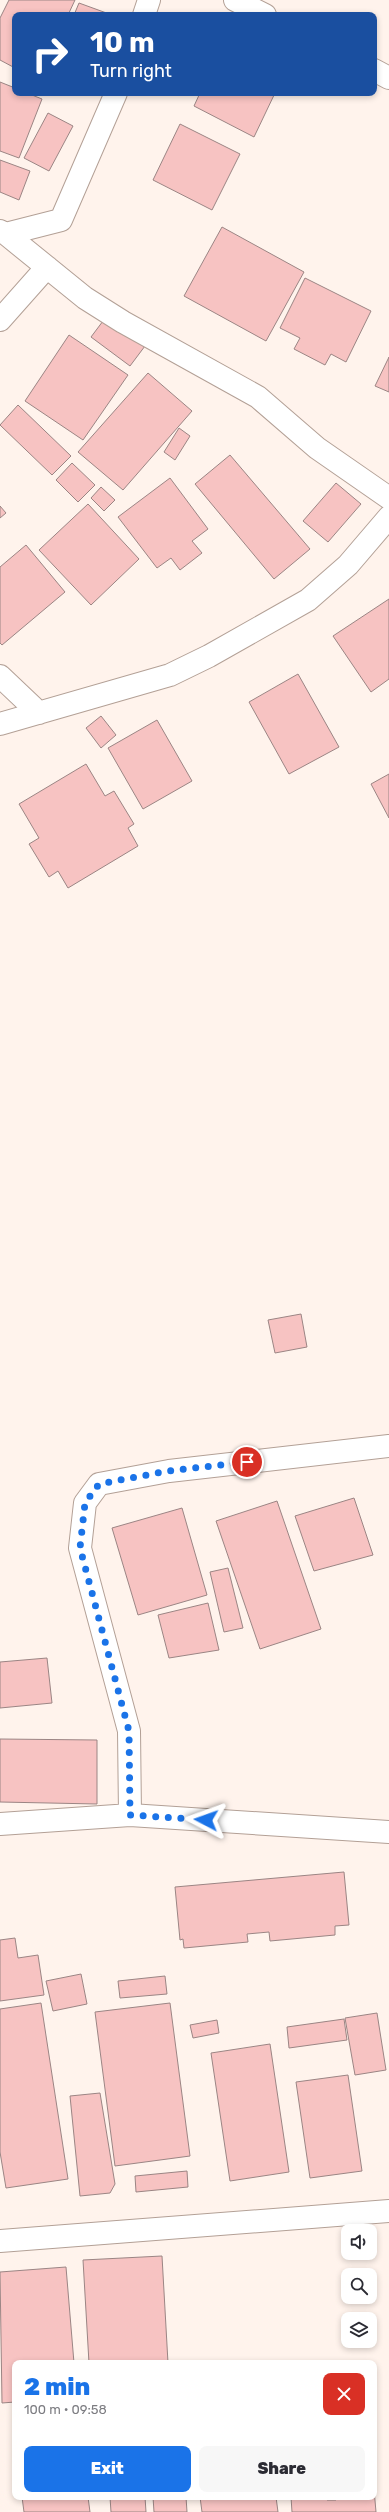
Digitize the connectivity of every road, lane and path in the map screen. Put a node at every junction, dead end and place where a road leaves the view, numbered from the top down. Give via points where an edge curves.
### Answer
1 (149, 0) edge
2 (236, 0) edge
3 (145, 12) edge
4 (259, 12) edge
5 (377, 72) edge
6 (389, 78) edge
7 (115, 96) edge
8 (3, 232) edge
9 (47, 267) junction
10 (0, 320) edge
11 (389, 498) edge
12 (389, 517) edge
13 (0, 676) edge
14 (39, 713) junction
15 (0, 724) edge
16 (389, 1446) edge
17 (130, 1815) junction
18 (0, 1824) edge
19 (389, 1832) edge
20 (389, 2211) edge
21 (0, 2241) edge

1 - 3 street
2 - 4 street
5 - 6 street
7 - 8 street via 61,220
8 - 9 street
9 - 10 street
9 - 11 street via 85,298 123,322 258,397 317,448
12 - 14 street via 348,565 308,600 216,652 170,675
13 - 14 street
14 - 15 street
16 - 17 street via 168,1471 99,1484 85,1503 80,1548 129,1731
17 - 18 street
17 - 19 street
20 - 21 street

